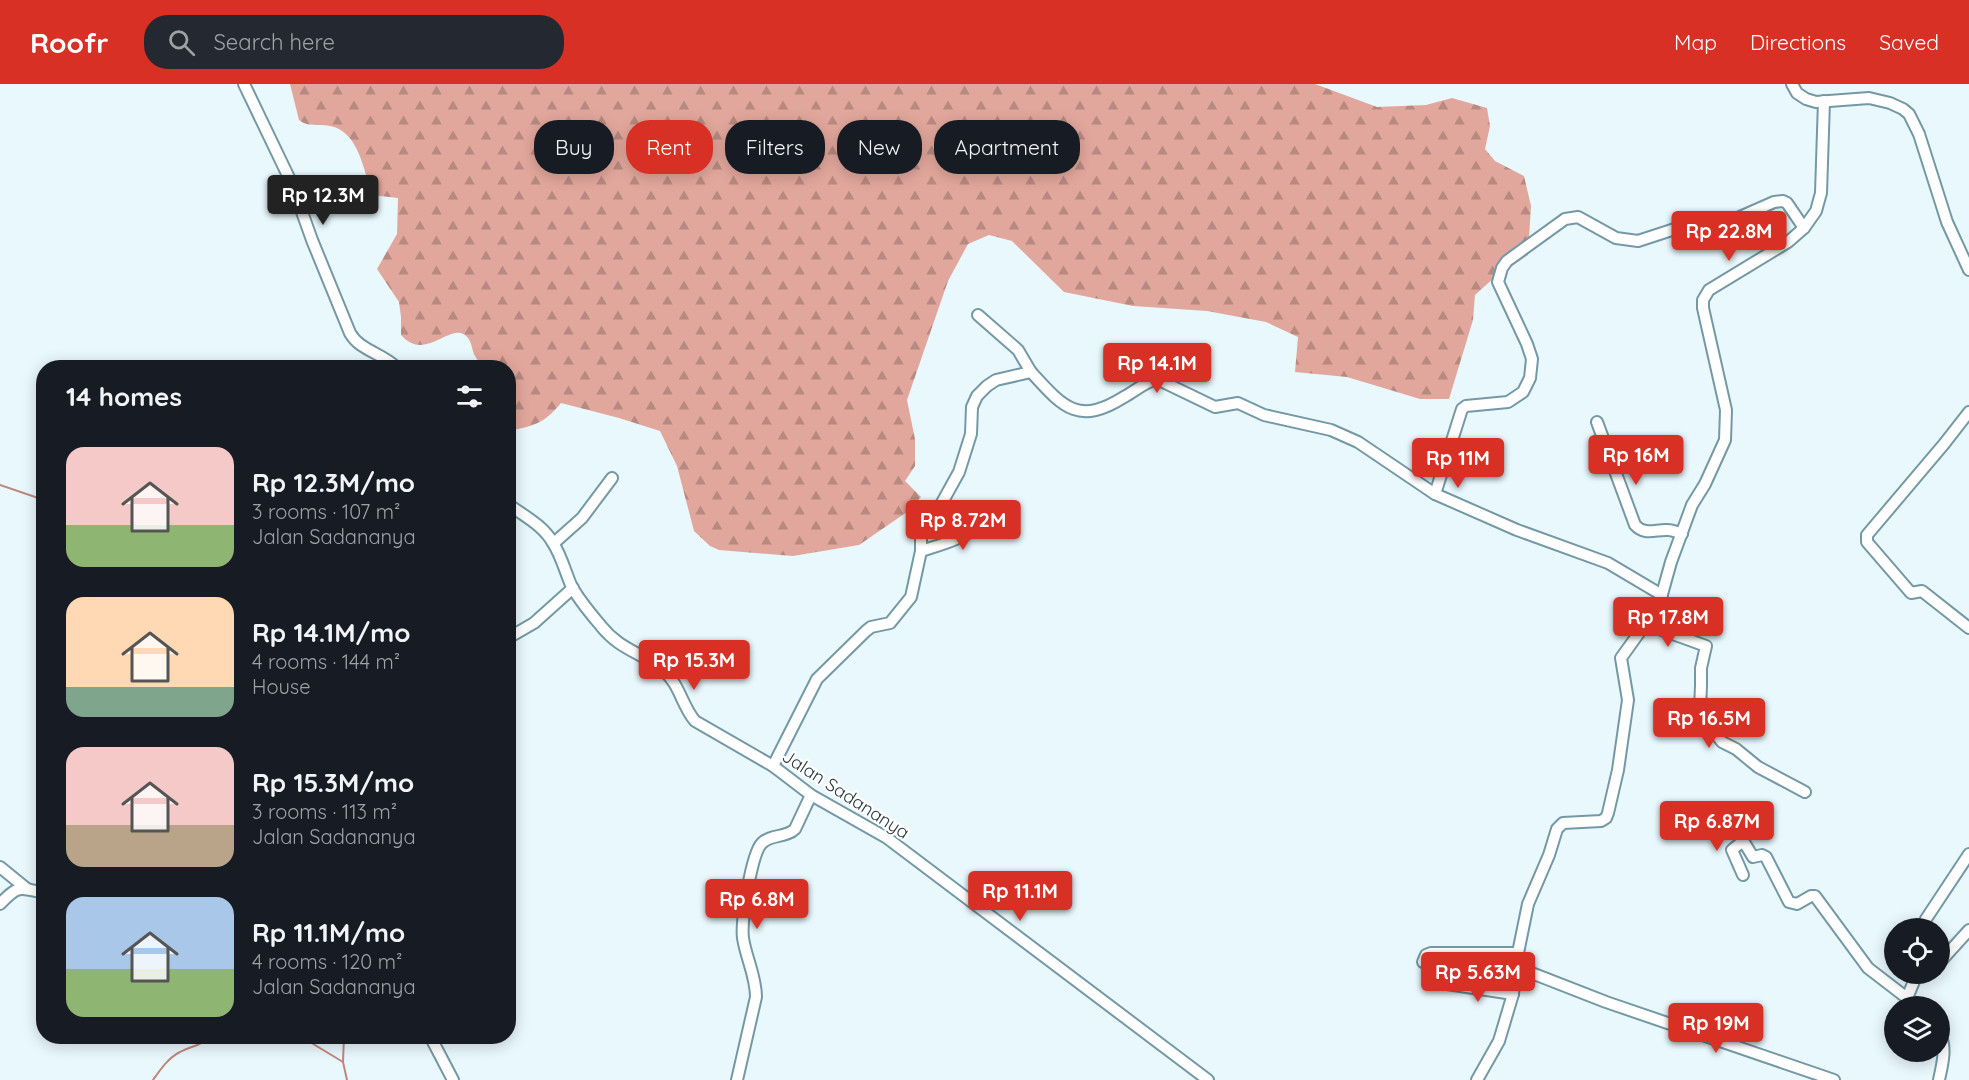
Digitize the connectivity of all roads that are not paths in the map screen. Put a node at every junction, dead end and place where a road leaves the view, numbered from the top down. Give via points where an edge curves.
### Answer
1 (243, 84) edge
2 (1792, 84) edge
3 (1824, 101) junction
4 (1804, 228) junction
5 (1969, 270) edge
6 (978, 315) dead end
7 (387, 360) edge
8 (1031, 372) junction
9 (1969, 412) edge
10 (1597, 422) dead end
11 (612, 478) dead end
12 (1436, 494) junction
13 (516, 510) edge
14 (983, 519) dead end
15 (1682, 534) junction
16 (554, 543) junction
17 (921, 551) junction
18 (573, 588) junction
19 (1662, 595) junction
20 (1646, 624) junction
21 (1969, 628) edge
22 (516, 633) edge
23 (773, 765) junction
24 (1805, 792) dead end
25 (811, 795) junction
26 (1969, 854) edge
27 (0, 867) edge
28 (1743, 875) dead end
29 (27, 889) junction
30 (36, 891) edge
31 (0, 904) edge
32 (1927, 918) edge
33 (1969, 930) edge
34 (1950, 951) edge
35 (1518, 953) junction
36 (1423, 962) dead end
37 (1516, 967) junction
38 (1447, 984) dead end
39 (1513, 994) junction
40 (1904, 996) edge
41 (434, 1044) edge
42 (1942, 1062) edge
43 (453, 1080) edge
44 (737, 1080) edge
45 (1208, 1080) edge
46 (1477, 1080) edge
47 (1834, 1080) edge
48 (1938, 1080) edge

1 - 7 street via 292,184 350,333 357,343
2 - 3 street via 1802,97
3 - 4 street via 1820,200
3 - 5 street via 1869,98 1890,103 1909,114 1947,222
4 - 12 street via 1783,201 1708,231 1681,227 1638,241 1616,238 1583,219 1565,219 1502,268 1498,282 1527,344 1532,359 1530,378 1523,392 1508,402 1462,409
4 - 15 street via 1704,296 1703,308 1727,428
6 - 8 street via 1018,350
8 - 12 street via 1064,405 1079,412 1105,408 1157,379 1215,407 1238,403 1264,415 1331,430 1359,442
8 - 17 street via 996,380 978,396 972,407 971,434 959,472 938,510 923,523
9 - 21 street via 1869,531 1867,542 1911,593 1922,591
10 - 15 street via 1638,529
11 - 16 street via 586,513
12 - 19 street via 1517,530 1608,563
13 - 16 street, Jalan Sadananya
14 - 17 street via 958,538
15 - 19 street
16 - 18 street, Jalan Sadananya
17 - 23 street via 910,601 890,624 871,627 820,673
18 - 22 street via 534,623
18 - 23 street, Jalan Sadananya via 617,643 671,678 695,722
19 - 20 street
20 - 24 street via 1706,649 1701,668 1700,708 1704,719 1722,742
20 - 35 street via 1621,658 1628,700 1608,813 1601,821 1567,822 1558,827 1528,904
23 - 25 street, Jalan Sadananya
25 - 44 street via 792,833 760,845 751,873 743,934 756,997
25 - 45 street, Jalan Sadananya via 887,838
26 - 32 street
27 - 29 street
28 - 40 street via 1731,850 1741,837 1753,857 1766,857 1789,902 1797,904 1815,896 1868,968
29 - 30 street
29 - 31 street via 13,890
33 - 34 street
35 - 36 street via 1431,953
35 - 37 street
37 - 39 street
37 - 47 street
38 - 39 street
39 - 46 street via 1499,1041
41 - 43 street
42 - 48 street

